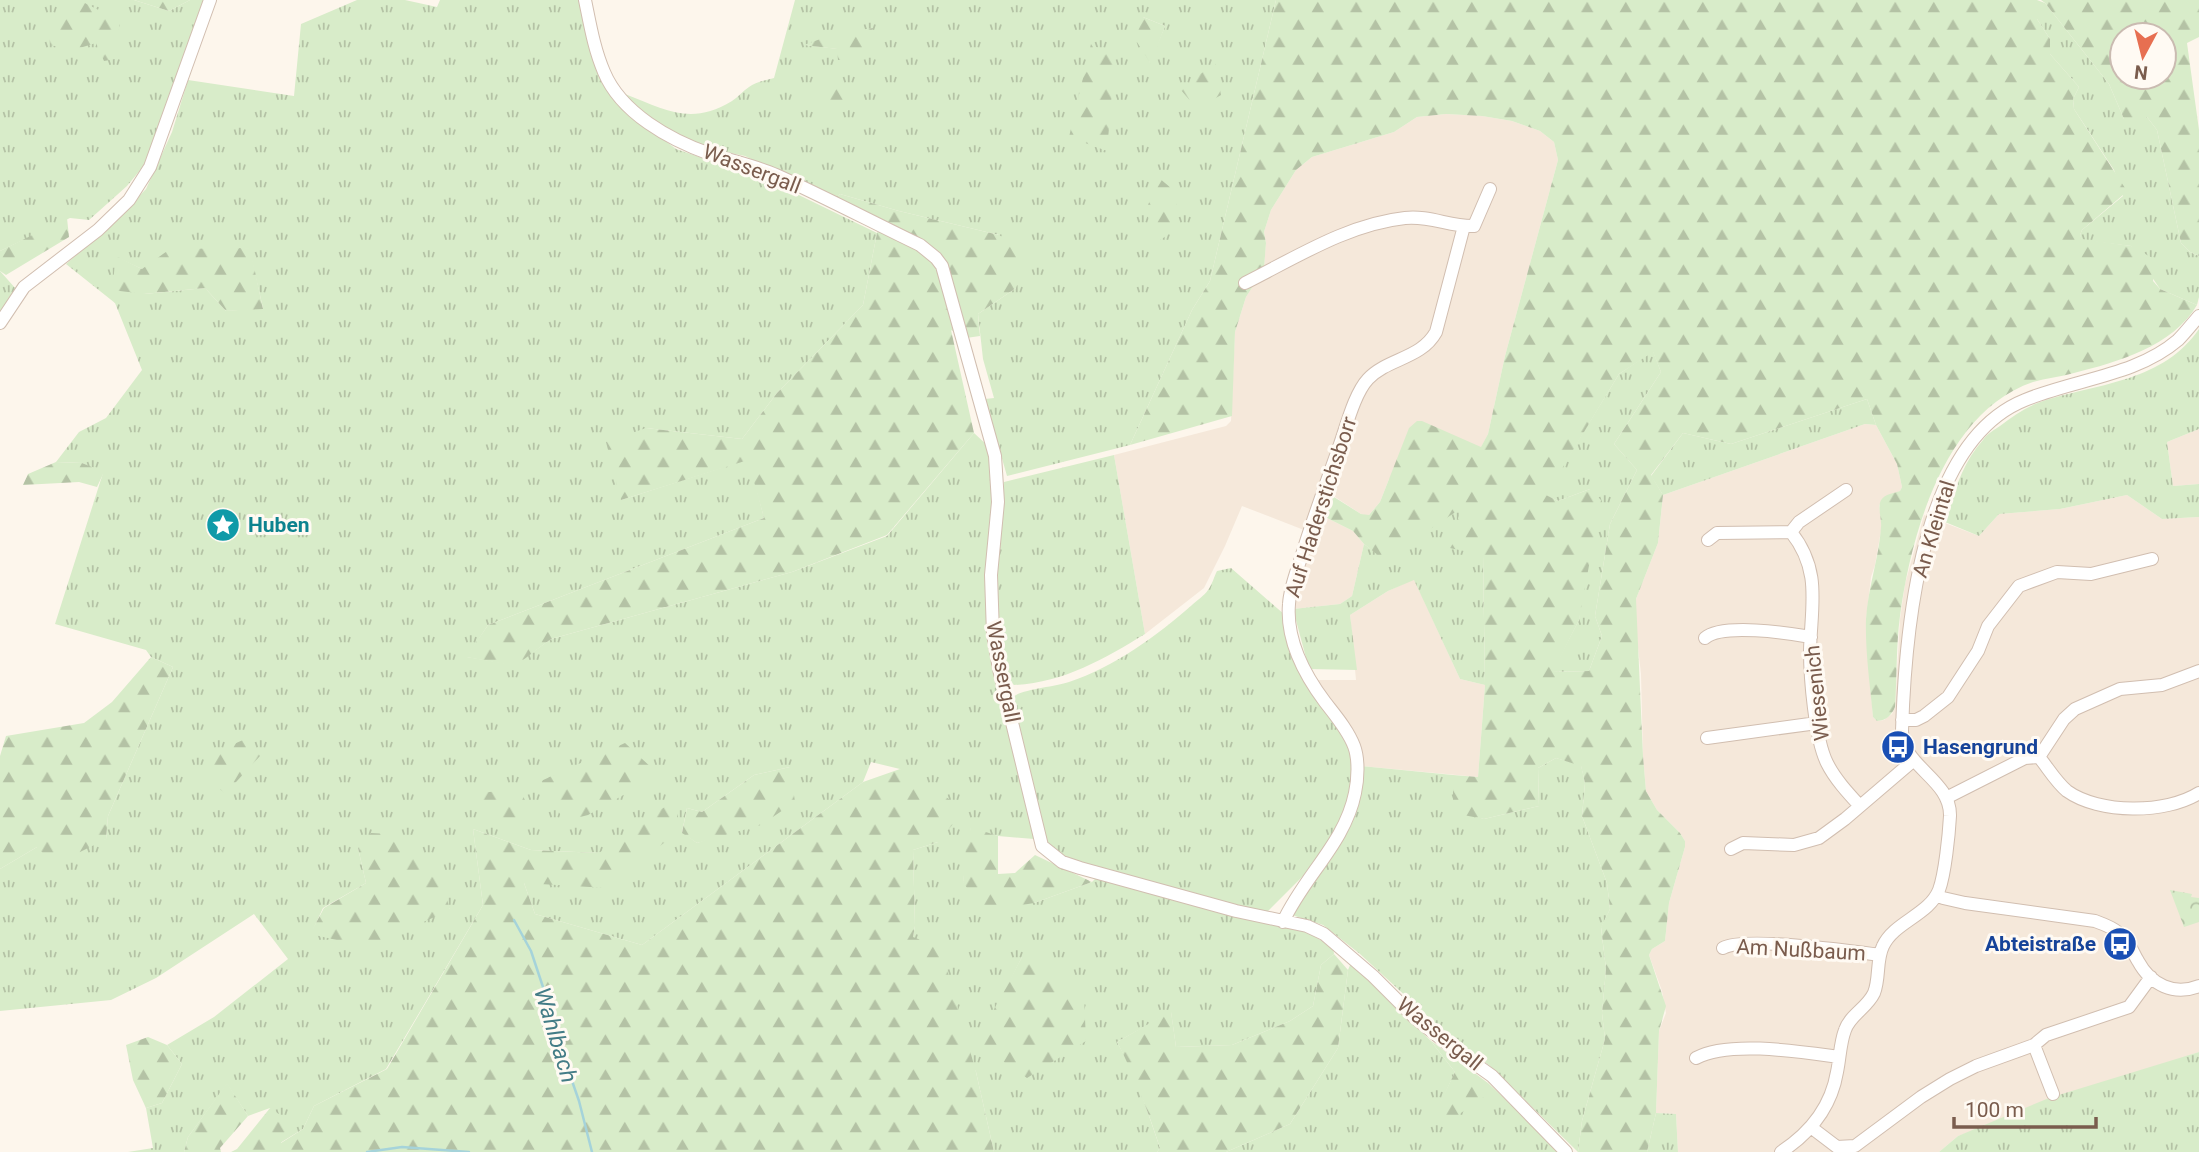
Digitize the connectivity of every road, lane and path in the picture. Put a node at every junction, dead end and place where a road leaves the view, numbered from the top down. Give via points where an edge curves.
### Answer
1 (210, 0) edge
2 (585, 0) edge
3 (1490, 189) dead end
4 (1464, 226) junction
5 (1245, 283) dead end
6 (2199, 316) edge
7 (0, 323) edge
8 (1846, 490) dead end
9 (1791, 532) junction
10 (1707, 540) dead end
11 (2152, 558) dead end
12 (1811, 637) junction
13 (1705, 638) dead end
14 (2199, 671) edge
15 (1902, 720) junction
16 (1817, 723) junction
17 (1707, 738) dead end
18 (2039, 757) junction
19 (1914, 760) junction
20 (2199, 793) edge
21 (1946, 798) junction
22 (1860, 806) junction
23 (1731, 849) dead end
24 (1937, 895) junction
25 (1283, 922) junction
26 (1723, 948) dead end
27 (1880, 954) junction
28 (2151, 977) junction
29 (2199, 986) edge
30 (2034, 1045) junction
31 (1839, 1057) junction
32 (1696, 1058) dead end
33 (2053, 1094) dead end
34 (1812, 1128) junction
35 (1868, 1147) edge
36 (1566, 1152) edge
37 (1781, 1152) edge

1 - 7 street via 150,167 129,200 24,287
2 - 25 street, Wassergall via 604,72 629,108 673,138 774,174 920,245 942,266 995,456 998,502 991,575 993,635 1042,846 1062,862 1080,868
3 - 4 street, Auf Haderstichsborr via 1477,223
4 - 5 street via 1419,217 1390,220 1323,244
4 - 25 street, Auf Haderstichsborr via 1431,341 1365,382 1292,587 1290,621 1302,666 1354,745 1357,760 1356,792 1348,819
6 - 15 street, An Kleintal via 2178,339 2143,362 2024,400 2001,412 1969,442 1944,488 1918,575
8 - 9 street
9 - 10 street via 1717,533
9 - 12 street, Wiesenich via 1812,580
11 - 15 street via 2091,573 2050,573 2019,586 1988,626 1978,651 1948,697 1916,720
12 - 13 street via 1760,631 1714,632
12 - 16 street, Wiesenich
14 - 18 street via 2162,685 2120,689 2075,709
15 - 19 street, An Kleintal via 1903,743
16 - 17 street
16 - 22 street, Wiesenich via 1828,765
18 - 20 street via 2063,787 2091,802 2151,808
18 - 21 street via 2025,758
19 - 21 street
19 - 22 street
21 - 24 street via 1949,822
22 - 23 street via 1808,842 1783,846 1743,843
24 - 27 street via 1889,937
24 - 28 street via 2095,921 2124,938
25 - 36 street, Wassergall via 1324,934 1414,1017 1492,1076
26 - 27 street, Am Nußbaum via 1733,943 1767,944
27 - 31 street via 1874,993 1847,1025
28 - 29 street via 2175,990
28 - 30 street via 2129,1007 2046,1035
30 - 33 street
30 - 35 street via 1950,1079 1921,1097
31 - 32 street via 1759,1049 1707,1052
31 - 34 street via 1829,1101
34 - 35 street via 1843,1148
34 - 37 street

